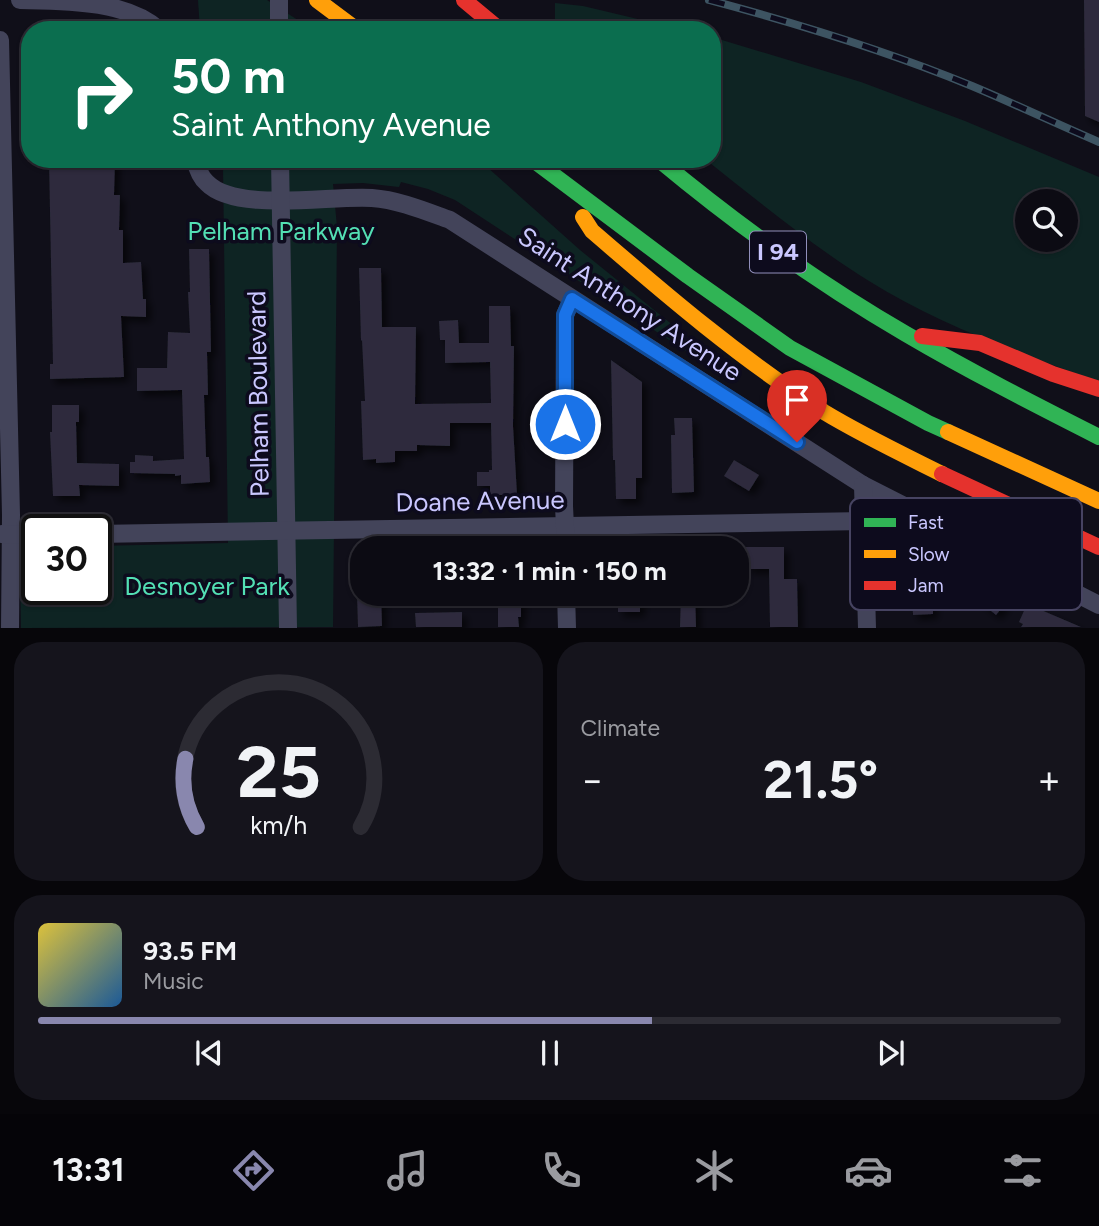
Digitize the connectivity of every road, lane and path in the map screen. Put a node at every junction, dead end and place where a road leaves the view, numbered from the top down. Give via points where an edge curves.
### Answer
1 (20, 0) edge
2 (279, 0) edge
3 (317, 0) edge
4 (464, 0) edge
5 (148, 21) edge
6 (279, 21) edge
7 (345, 21) edge
8 (489, 21) edge
9 (0, 40) edge
10 (197, 168) edge
11 (280, 168) edge
12 (544, 168) edge
13 (668, 168) edge
14 (559, 179) junction
15 (281, 201) junction
16 (572, 299) junction
17 (905, 334) junction
18 (1099, 390) edge
19 (1099, 437) edge
20 (863, 485) junction
21 (864, 498) edge
22 (889, 498) edge
23 (995, 498) edge
24 (1099, 501) edge
25 (850, 521) edge
26 (565, 526) junction
27 (287, 531) junction
28 (5, 534) edge
29 (112, 534) edge
30 (565, 536) edge
31 (1082, 539) edge
32 (1099, 547) edge
33 (1082, 596) edge
34 (1099, 605) edge
35 (566, 606) edge
36 (867, 610) edge
37 (10, 628) edge
38 (288, 628) edge
39 (567, 628) edge
40 (867, 628) edge

1 - 5 street via 111,5
2 - 6 street
3 - 7 highway
4 - 8 highway
9 - 28 street
10 - 15 street, Saint Anthony Avenue via 207,184 222,194
11 - 15 street, Pelham Boulevard
12 - 14 highway, I 94
13 - 17 highway, I 94 via 799,267
14 - 23 highway via 592,231 754,365 851,427
14 - 24 highway, I 94 via 790,348 928,423
15 - 16 street, Saint Anthony Avenue via 373,198 424,210 450,220
15 - 27 street, Pelham Boulevard
16 - 20 street, Saint Anthony Avenue
16 - 26 street via 565,315
17 - 18 highway via 980,343
17 - 19 highway, I 94
20 - 21 street
20 - 22 street, Saint Anthony Avenue
25 - 26 street, Doane Avenue
26 - 27 street, Doane Avenue
26 - 30 street
27 - 29 street, Doane Avenue
27 - 38 street, Pelham Boulevard
28 - 37 street
31 - 32 highway
33 - 34 street, Saint Anthony Avenue
35 - 39 street
36 - 40 street

